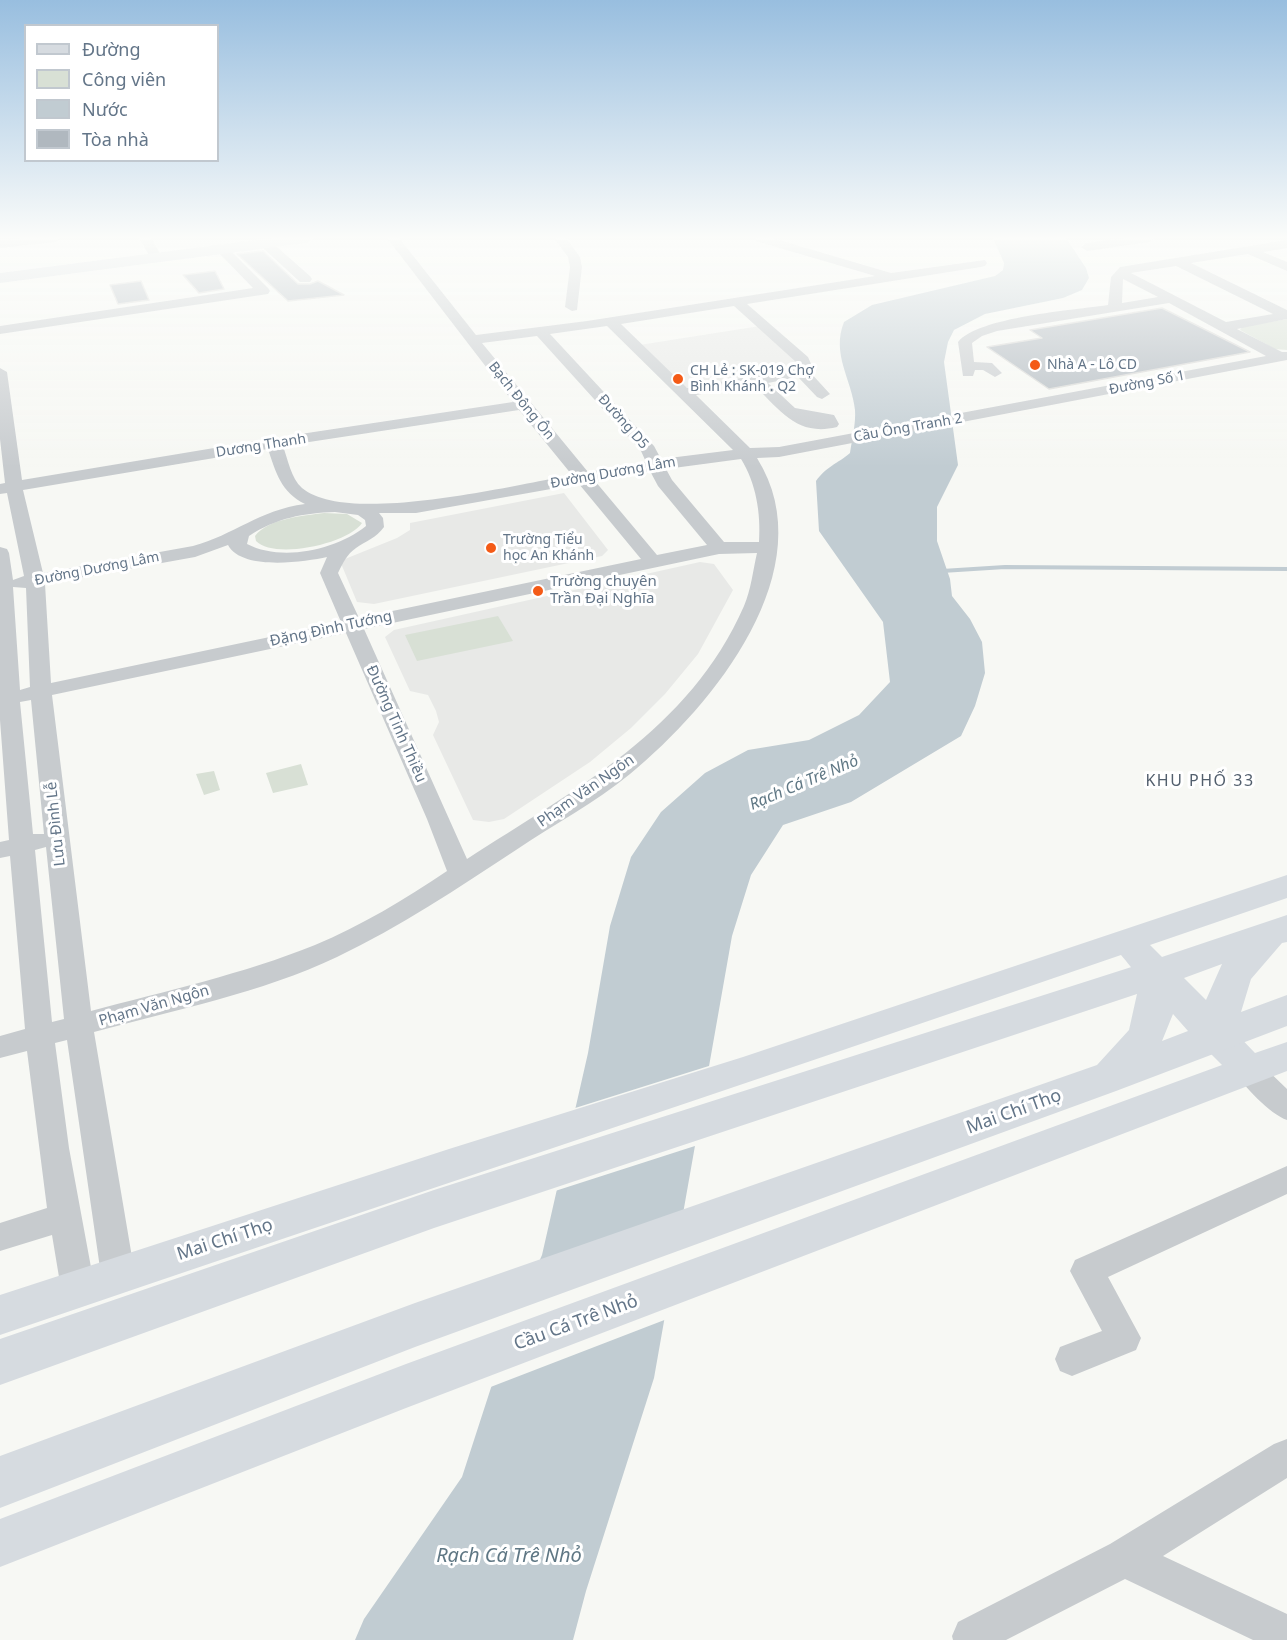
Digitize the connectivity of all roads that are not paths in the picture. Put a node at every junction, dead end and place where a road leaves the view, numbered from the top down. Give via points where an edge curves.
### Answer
1 (104, 315) edge
2 (452, 315) edge
3 (653, 315) edge
4 (750, 315) edge
5 (1073, 315) edge
6 (1201, 315) edge
7 (1287, 315) edge
8 (610, 321) junction
9 (1224, 327) junction
10 (0, 330) edge
11 (540, 331) junction
12 (472, 340) junction
13 (1284, 357) edge
14 (801, 371) junction
15 (0, 372) edge
16 (995, 373) dead end
17 (757, 380) junction
18 (683, 393) junction
19 (822, 394) dead end
20 (523, 405) junction
21 (1006, 410) joint
22 (791, 412) dead end
23 (274, 443) junction
24 (810, 446) joint
25 (746, 453) junction
26 (657, 465) junction
27 (583, 478) junction
28 (7, 488) edge
29 (290, 488) junction
30 (336, 507) junction
31 (355, 508) junction
32 (416, 508) junction
33 (267, 519) junction
34 (248, 528) junction
35 (358, 540) junction
36 (768, 547) junction
37 (719, 548) junction
38 (195, 551) junction
39 (0, 553) edge
40 (260, 555) junction
41 (290, 556) junction
42 (653, 562) junction
43 (329, 573) junction
44 (35, 580) junction
45 (3, 586) edge
46 (351, 625) junction
47 (41, 690) junction
48 (9, 698) junction
49 (57, 837) junction
50 (11, 848) edge
51 (461, 875) junction
52 (1287, 886) edge
53 (1280, 930) edge
54 (1126, 940) junction
55 (1157, 974) junction
56 (1287, 1010) edge
57 (81, 1026) junction
58 (41, 1034) junction
59 (1216, 1037) junction
60 (1, 1046) edge
61 (1287, 1056) edge
62 (1249, 1070) junction
63 (1102, 1080) junction
64 (746, 1089) junction
65 (1287, 1108) edge
66 (1287, 1179) edge
67 (63, 1217) junction
68 (0, 1237) edge
69 (118, 1275) junction
70 (78, 1288) junction
71 (0, 1315) edge
72 (1072, 1359) dead end
73 (0, 1362) edge
74 (1287, 1457) edge
75 (0, 1482) edge
76 (0, 1543) edge
77 (1124, 1558) junction
78 (1287, 1635) edge
79 (972, 1636) dead end

1 - 10 street
2 - 12 street, Bạch Đông Ôn
3 - 8 street
4 - 14 street via 803,360 806,366
5 - 16 street via 994,327 965,342 968,369 987,366
6 - 9 street
7 - 9 street
8 - 11 street
8 - 18 street, Phạm Văn Ngôn
9 - 13 street
11 - 12 street
11 - 26 street, Đường D5 via 647,447
12 - 20 street, Bạch Đông Ôn
13 - 21 street, Đường Số 1
14 - 17 street
14 - 19 street
15 - 28 street, Lưu Đình Lễ
17 - 18 street
17 - 22 street
18 - 25 street, Phạm Văn Ngôn
20 - 23 street, Dương Thanh
20 - 27 street, Bạch Đông Ôn
21 - 24 street, Cầu Ông Tranh 2
23 - 28 street, Dương Thanh
23 - 29 street
24 - 25 street, Đường Dương Lâm
25 - 26 street, Đường Dương Lâm
25 - 36 street, Phạm Văn Ngôn via 760,476 770,526
26 - 27 street, Đường Dương Lâm
26 - 37 street, Đường D5 via 663,482
27 - 32 street, Đường Dương Lâm
27 - 42 street, Bạch Đông Ôn
28 - 44 street, Lưu Đình Lễ
29 - 30 street via 310,500
29 - 33 street via 279,508
30 - 31 street, Đường Dương Lâm
30 - 33 street, Đường Dương Lâm via 292,511
31 - 32 street, Đường Dương Lâm
31 - 35 street via 367,512 375,522 375,527
32 - 35 street, Đường Dương Lâm
33 - 34 street, Đường Dương Lâm
34 - 38 street, Đường Dương Lâm
34 - 40 street via 238,537 237,546
35 - 41 street via 329,551
35 - 43 street via 337,556
36 - 37 street, Đặng Đình Tướng
36 - 51 street, Phạm Văn Ngôn via 755,604 745,625 690,705 621,770
37 - 42 street, Đặng Đình Tướng
38 - 40 street, Đường Dương Lâm
38 - 44 street, Đường Dương Lâm
39 - 45 street
40 - 41 street, Đường Dương Lâm
41 - 43 street
42 - 46 street, Đặng Đình Tướng
43 - 46 street, Đường Tinh Thiều
44 - 45 street, Đường Dương Lâm
44 - 47 street, Lưu Đình Lễ
45 - 48 street
46 - 47 street, Đặng Đình Tướng
46 - 51 street, Đường Tinh Thiều
47 - 48 street, Đặng Đình Tướng
47 - 49 street, Lưu Đình Lễ
48 - 50 street
49 - 50 street
49 - 57 street, Lưu Đình Lễ
50 - 58 street
51 - 57 street, Phạm Văn Ngôn via 408,909 326,951 257,977
52 - 54 main road
53 - 55 highway
53 - 59 highway via 1251,953 1234,973
54 - 55 main road
54 - 64 main road
55 - 59 highway
55 - 63 highway via 1153,1020 1143,1043 1130,1059
55 - 64 highway
56 - 59 highway, Mai Chí Thọ
57 - 58 street, Phạm Văn Ngôn
57 - 69 street, Lưu Đình Lễ
58 - 60 street, Phạm Văn Ngôn
58 - 67 street
59 - 62 main road
59 - 63 highway, Mai Chí Thọ
61 - 62 main road
62 - 65 street
62 - 76 main road, Cầu Cá Trê Nhỏ via 406,1386
63 - 75 highway, Mai Chí Thọ via 415,1325
64 - 69 main road, Mai Chí Thọ via 449,1165
64 - 73 highway via 434,1209
66 - 72 street via 1088,1271 1124,1338
67 - 68 street
67 - 70 street
69 - 70 main road, Mai Chí Thọ
70 - 71 main road, Mai Chí Thọ
74 - 77 street
77 - 78 street
77 - 79 street

